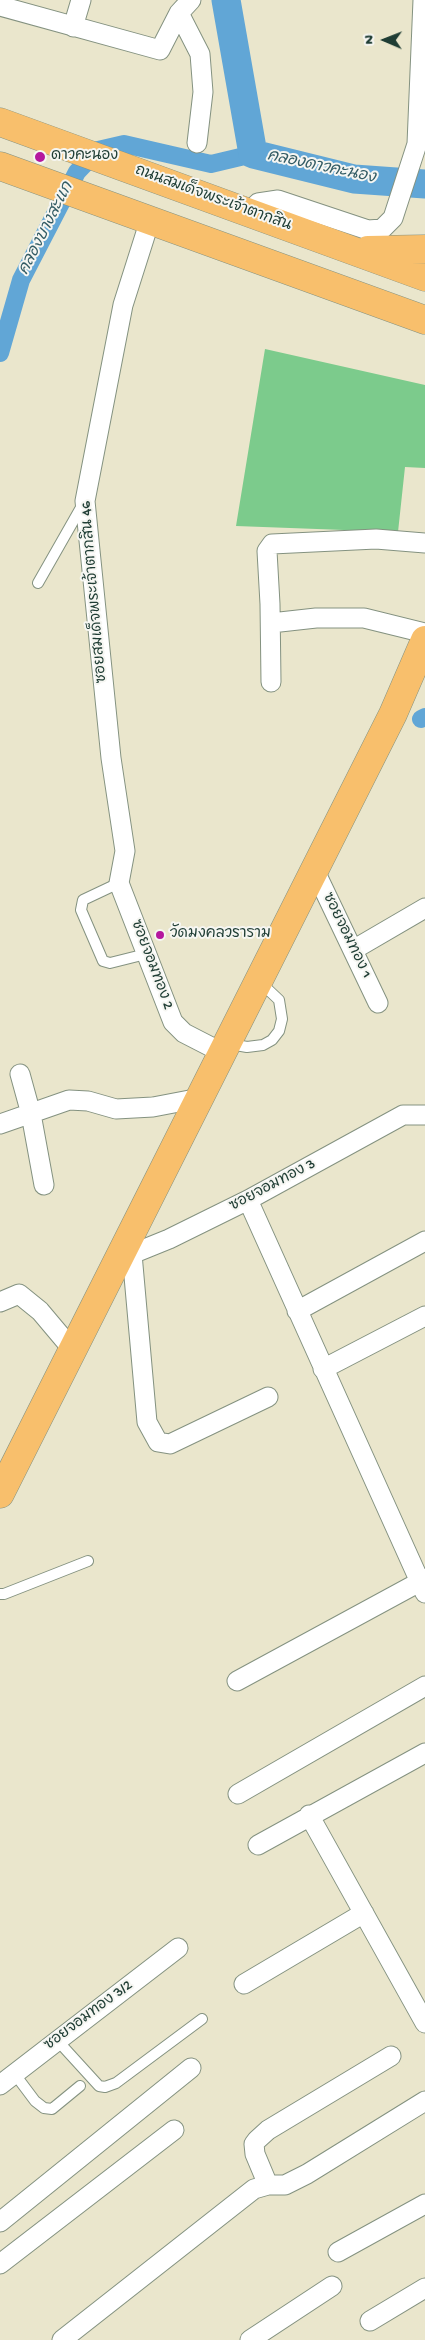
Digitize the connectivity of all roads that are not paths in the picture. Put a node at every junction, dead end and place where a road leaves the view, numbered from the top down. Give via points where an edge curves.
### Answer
1 (81, 0) edge
2 (423, 0) edge
3 (0, 6) edge
4 (185, 6) edge
5 (424, 24) edge
6 (73, 27) junction
7 (422, 88) edge
8 (0, 122) edge
9 (197, 144) dead end
10 (0, 166) edge
11 (250, 213) junction
12 (150, 220) junction
13 (425, 249) edge
14 (349, 250) junction
15 (425, 277) edge
16 (425, 320) edge
17 (85, 501) junction
18 (425, 543) edge
19 (38, 583) dead end
20 (271, 623) junction
21 (425, 633) edge
22 (425, 640) edge
23 (271, 682) dead end
24 (314, 869) junction
25 (119, 883) junction
26 (425, 908) edge
27 (353, 950) junction
28 (146, 954) junction
29 (259, 981) junction
30 (378, 1003) dead end
31 (224, 1048) junction
32 (20, 1074) dead end
33 (200, 1098) junction
34 (31, 1114) junction
35 (425, 1115) edge
36 (0, 1124) edge
37 (44, 1185) dead end
38 (248, 1200) junction
39 (425, 1241) edge
40 (125, 1255) junction
41 (0, 1302) edge
42 (297, 1311) junction
43 (425, 1316) edge
44 (72, 1349) junction
45 (323, 1369) junction
46 (268, 1397) dead end
47 (0, 1494) edge
48 (88, 1561) dead end
49 (423, 1585) edge
50 (0, 1594) edge
51 (237, 1681) dead end
52 (425, 1686) edge
53 (425, 1754) edge
54 (238, 1794) dead end
55 (309, 1815) junction
56 (258, 1845) dead end
57 (364, 1913) junction
58 (178, 1948) dead end
59 (244, 1984) dead end
60 (202, 2018) dead end
61 (425, 2023) edge
62 (56, 2040) junction
63 (391, 2056) dead end
64 (191, 2068) dead end
65 (7, 2079) edge
66 (80, 2086) dead end
67 (425, 2100) edge
68 (174, 2130) dead end
69 (268, 2184) junction
70 (425, 2204) edge
71 (0, 2222) edge
72 (338, 2252) dead end
73 (0, 2264) edge
74 (332, 2286) dead end
75 (425, 2288) edge
76 (370, 2321) dead end
77 (62, 2340) edge
78 (250, 2340) edge

1 - 6 street
2 - 5 street
3 - 6 street
4 - 6 street via 160,50
4 - 9 street via 200,54 203,92
5 - 7 street
7 - 11 street via 417,144 393,218 382,229 368,230 278,200 258,202
8 - 11 main road, ถนนสมเด็จพระเจ้าตากสิน
10 - 12 main road
11 - 14 main road, ถนนสมเด็จพระเจ้าตากสิน
12 - 16 main road
12 - 17 street, ซอยสมเด็จพระเจ้าตากสิน 46 via 123,305
13 - 14 main road
14 - 15 main road, ถนนสมเด็จพระเจ้าตากสิน
17 - 19 lane
17 - 25 street, ซอยสมเด็จพระเจ้าตากสิน 46 via 111,758 125,851
18 - 20 street via 376,539 272,544 266,551
20 - 21 street via 316,618 364,618
20 - 23 street
22 - 24 main road via 392,714
24 - 27 street, ซอยจอมทอง 1
24 - 29 main road
25 - 28 street, ซอยจอมทอง 2
25 - 28 lane via 83,900 81,910 103,961 110,964
26 - 27 street
27 - 30 street, ซอยจอมทอง 1
28 - 31 street, ซอยจอมทอง 2 via 173,1022 184,1033
29 - 31 main road
29 - 31 lane via 279,1000 282,1019 279,1031 263,1045
31 - 33 main road
32 - 34 street
33 - 34 street via 153,1107 116,1108 70,1100
33 - 40 main road
34 - 36 street
34 - 37 street
35 - 38 street, ซอยจอมทอง 3 via 403,1115
38 - 40 street, ซอยจอมทอง 3 via 169,1239
38 - 42 street
39 - 42 street
40 - 44 main road
40 - 46 street via 147,1422 158,1442 170,1444
41 - 44 street via 19,1294 40,1312
42 - 45 street
43 - 45 street
44 - 47 main road
45 - 49 street
48 - 50 lane
49 - 51 street
52 - 54 street
53 - 55 street
55 - 56 street
55 - 57 street
57 - 59 street
57 - 61 street
58 - 62 street, ซอยจอมทอง 3/2
60 - 62 lane via 116,2083 105,2087 99,2086
62 - 65 street, ซอยจอมทอง 3/2
63 - 69 street via 268,2130 257,2140 255,2154
64 - 71 street
65 - 66 lane via 35,2102 52,2109
67 - 69 street via 308,2174 285,2185
68 - 73 street
69 - 77 street via 254,2189
70 - 72 street
74 - 78 street
75 - 76 street

